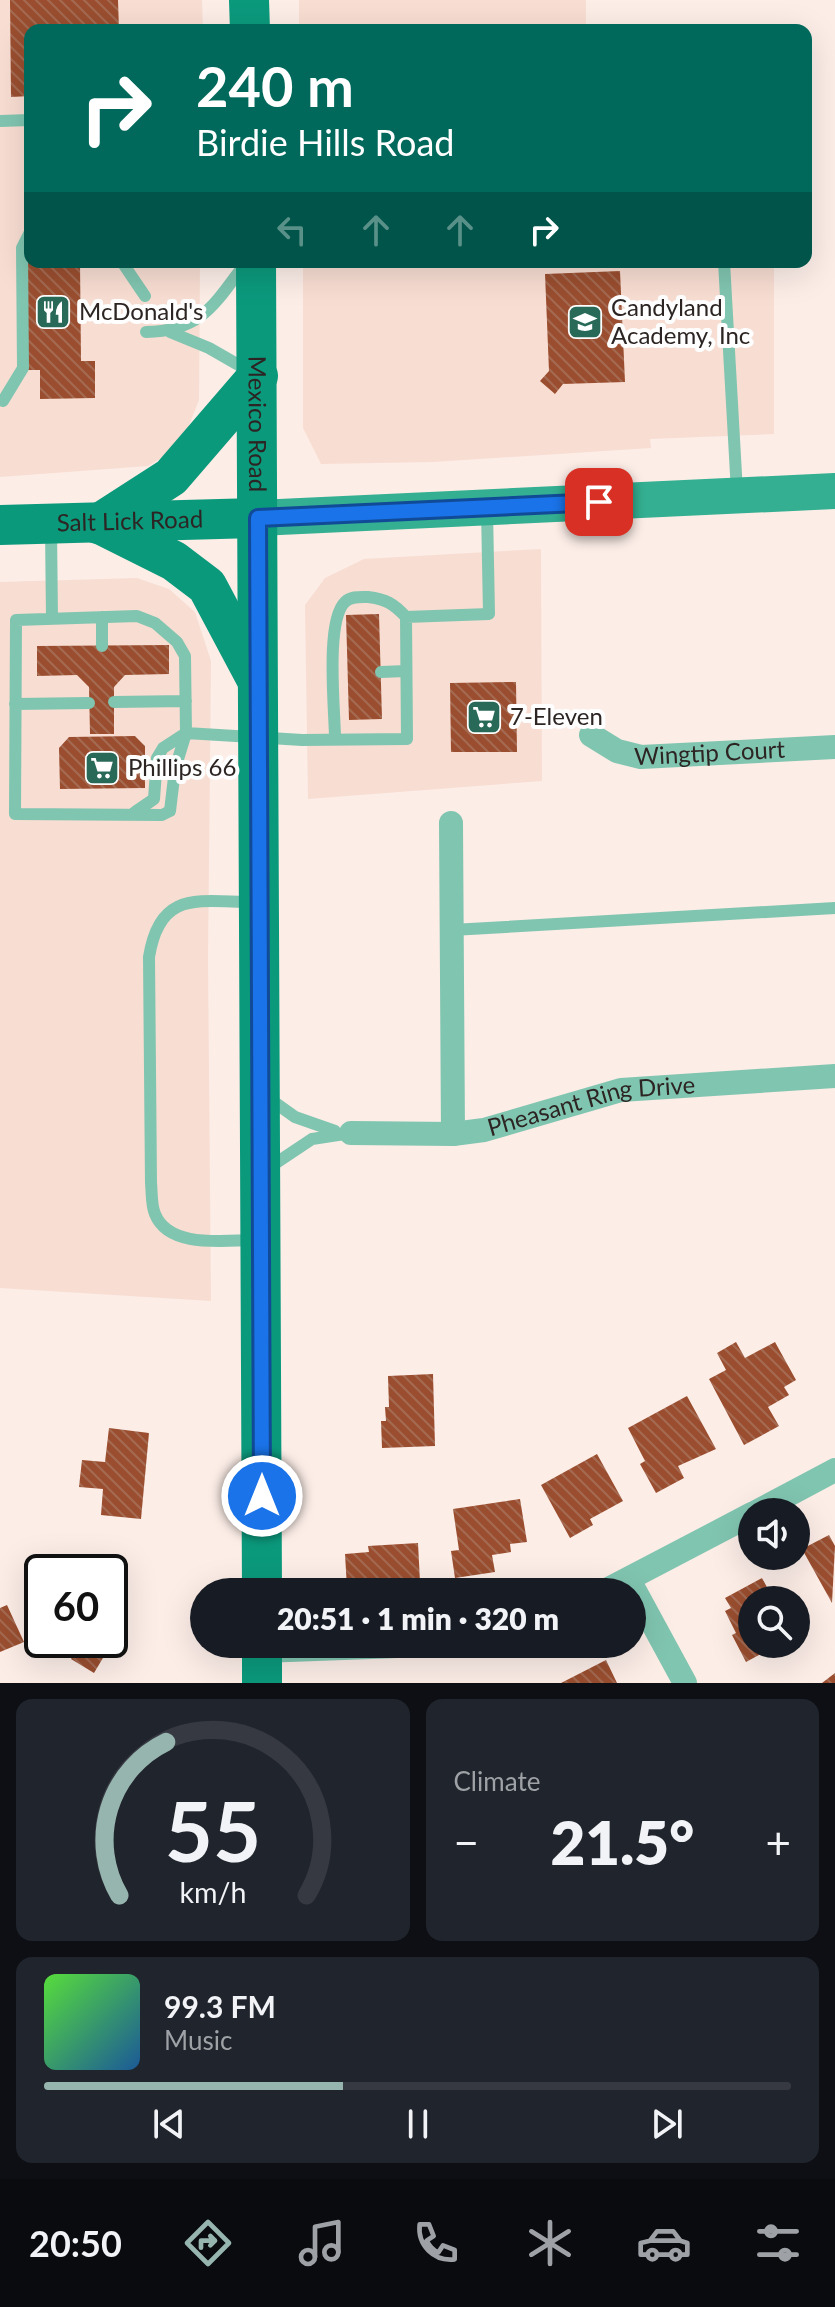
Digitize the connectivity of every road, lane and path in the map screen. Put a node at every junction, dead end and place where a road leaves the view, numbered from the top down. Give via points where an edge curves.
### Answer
1 (249, 0) edge
2 (250, 24) edge
3 (24, 120) edge
4 (0, 121) edge
5 (24, 244) edge
6 (126, 268) edge
7 (241, 268) edge
8 (256, 268) edge
9 (724, 268) edge
10 (145, 296) dead end
11 (146, 332) dead end
12 (170, 332) junction
13 (258, 376) junction
14 (3, 401) dead end
15 (835, 491) edge
16 (737, 495) junction
17 (487, 507) junction
18 (258, 518) junction
19 (98, 524) junction
20 (0, 525) edge
21 (51, 526) junction
22 (102, 617) junction
23 (406, 617) junction
24 (52, 619) junction
25 (102, 646) dead end
26 (406, 671) junction
27 (381, 672) dead end
28 (259, 684) junction
29 (186, 701) junction
30 (114, 702) dead end
31 (89, 703) dead end
32 (15, 704) junction
33 (186, 733) junction
34 (591, 735) dead end
35 (260, 736) junction
36 (335, 739) junction
37 (835, 747) edge
38 (128, 815) junction
39 (451, 823) dead end
40 (260, 902) junction
41 (835, 908) edge
42 (452, 930) junction
43 (835, 1076) edge
44 (261, 1092) junction
45 (351, 1133) junction
46 (453, 1134) junction
47 (261, 1173) junction
48 (261, 1240) junction
49 (835, 1470) edge
50 (782, 1498) edge
51 (738, 1522) edge
52 (262, 1578) edge
53 (633, 1578) edge
54 (646, 1611) edge
55 (685, 1683) edge

1 - 2 main road
3 - 4 lane
5 - 14 lane via 23,368
6 - 10 lane
7 - 12 lane via 207,313
8 - 13 main road, Mexico Road
9 - 16 lane
11 - 12 lane
12 - 13 lane
13 - 18 main road, Mexico Road
13 - 19 main road via 171,477
15 - 16 main road
16 - 17 main road
17 - 18 main road
17 - 23 lane via 489,614
18 - 19 main road, Salt Lick Road
18 - 28 main road, Mexico Road
19 - 21 main road, Salt Lick Road
19 - 28 main road via 174,561 207,586
20 - 21 main road, Salt Lick Road
21 - 24 lane
22 - 24 lane
22 - 25 lane
22 - 29 lane via 137,616 177,642 185,656
23 - 26 lane
23 - 36 lane via 391,601 356,597 338,614 334,643 341,673
24 - 32 lane via 16,620
26 - 27 lane
26 - 36 lane via 407,739
28 - 35 main road, Mexico Road
29 - 30 lane
29 - 33 lane
31 - 32 lane
32 - 38 lane via 15,814
33 - 35 lane
33 - 38 lane via 157,758 154,799
33 - 38 lane via 170,811
34 - 37 street, Wingtip Court via 617,751 641,757
35 - 36 lane
35 - 40 main road, Mexico Road
39 - 42 street
40 - 44 main road, Mexico Road
40 - 48 lane via 199,902 166,913 154,928 149,972 155,1214 178,1236
41 - 42 lane
42 - 46 street
43 - 46 street, Pheasant Ring Drive via 621,1090
44 - 45 lane via 313,1126
44 - 47 main road, Mexico Road
45 - 46 street, Pheasant Ring Drive
45 - 47 lane via 312,1139
47 - 48 main road, Mexico Road
48 - 52 main road, Mexico Road
49 - 50 street
51 - 53 street
54 - 55 street

